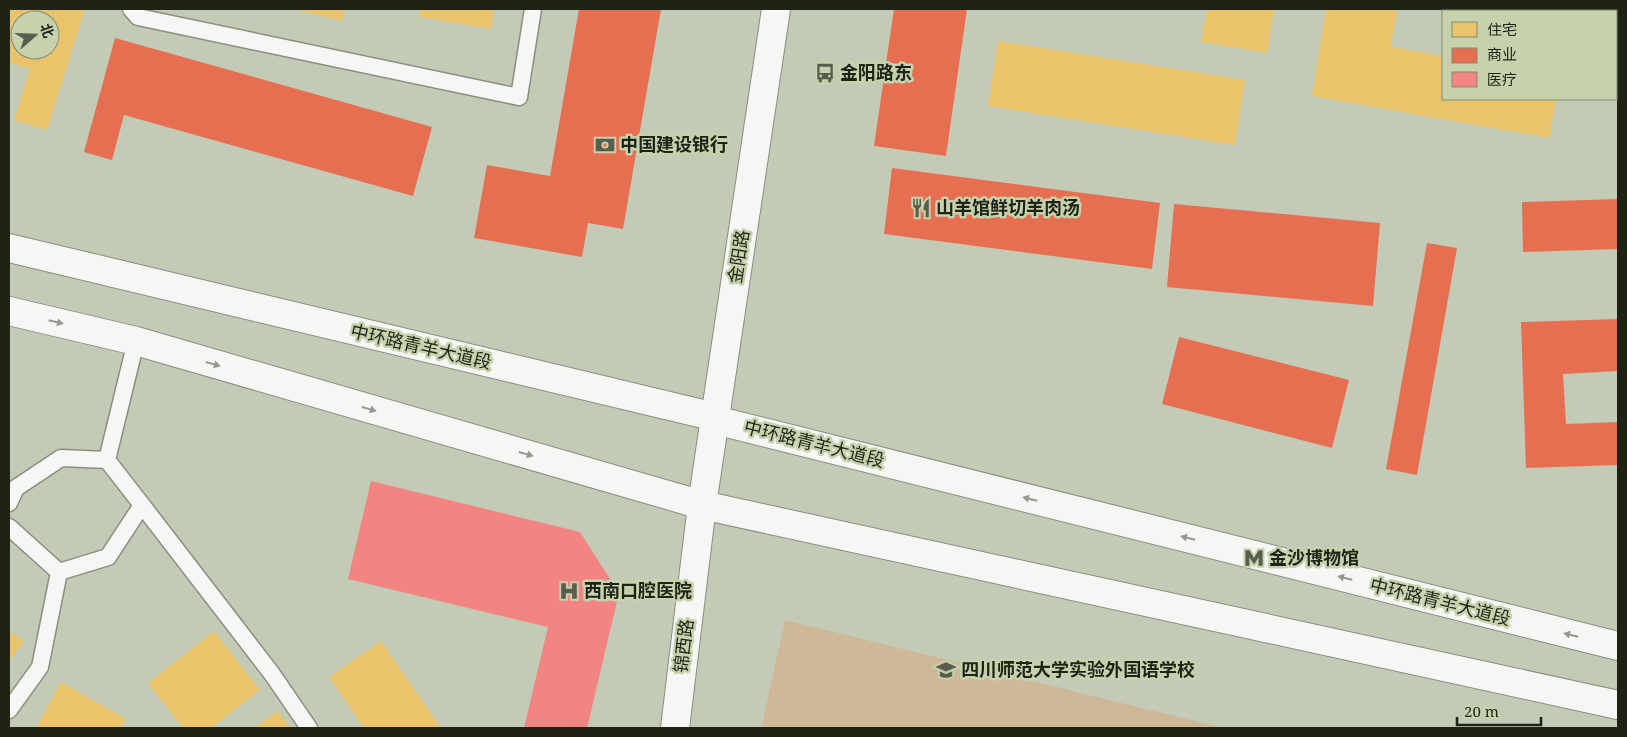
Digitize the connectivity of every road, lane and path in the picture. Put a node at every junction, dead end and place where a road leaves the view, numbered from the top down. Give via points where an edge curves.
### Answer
1 (131, 9) edge
2 (533, 9) edge
3 (776, 9) edge
4 (9, 248) edge
5 (9, 311) edge
6 (136, 341) junction
7 (715, 420) junction
8 (107, 460) junction
9 (9, 503) edge
10 (142, 505) junction
11 (702, 505) junction
12 (9, 527) edge
13 (58, 572) junction
14 (1618, 646) edge
15 (1618, 705) edge
16 (9, 710) edge
17 (309, 728) edge
18 (674, 728) edge

1 - 2 lane via 138,17 519,96
3 - 7 main road, 金阳路
4 - 7 main road, 中环路青羊大道段 via 688,410
5 -> 6 main road
6 - 8 lane
6 -> 11 main road
7 - 11 main road, 金阳路
14 -> 7 main road, 中环路青羊大道段
8 - 9 lane via 61,458 16,488
8 - 10 lane
10 - 13 lane via 108,557
10 - 17 lane via 272,674
11 - 15 main road
11 - 18 main road, 锦西路
12 - 13 lane
13 - 16 lane via 40,666

